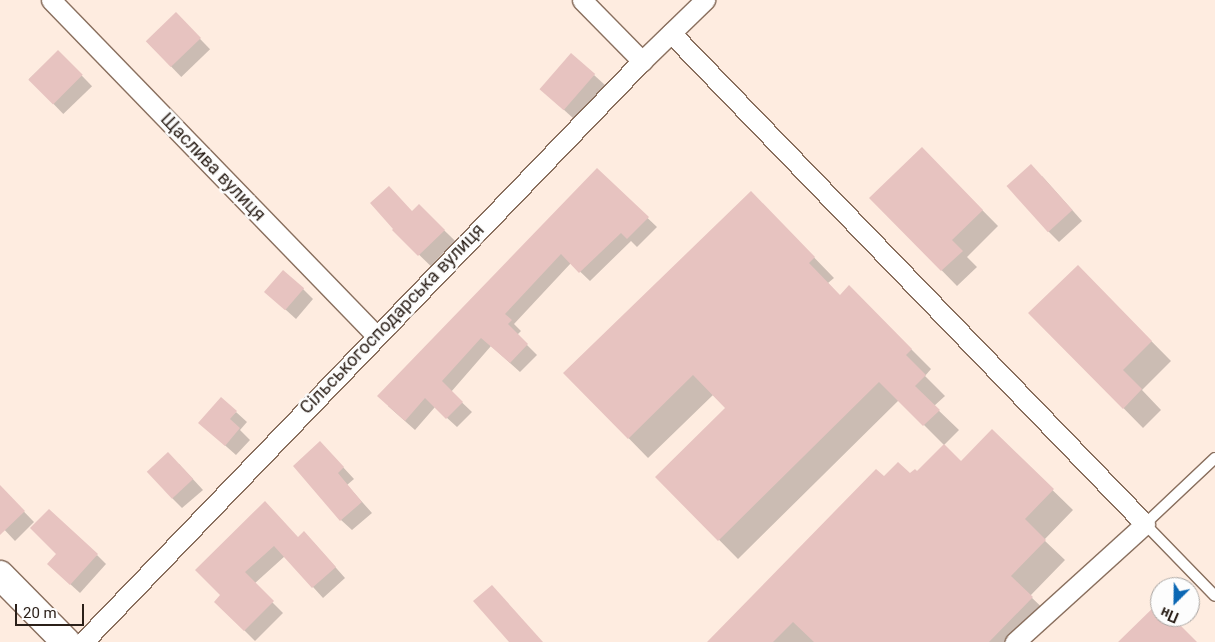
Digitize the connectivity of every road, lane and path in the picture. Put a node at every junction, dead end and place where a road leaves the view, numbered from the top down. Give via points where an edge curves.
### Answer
1 (51, 0) edge
2 (582, 0) edge
3 (705, 0) edge
4 (671, 33) junction
5 (642, 60) junction
6 (376, 335) junction
7 (1215, 458) edge
8 (1145, 524) junction
9 (0, 575) edge
10 (1215, 596) edge
11 (66, 642) edge
12 (83, 642) edge
13 (1015, 642) edge

1 - 6 street, Щаслива вулиця
2 - 5 street
3 - 4 street, Сільськогосподарська вулиця
4 - 5 street, Сільськогосподарська вулиця
4 - 8 street
5 - 6 street, Сільськогосподарська вулиця
6 - 12 street, Сільськогосподарська вулиця
7 - 8 lane
8 - 10 lane
8 - 13 street
9 - 11 street

